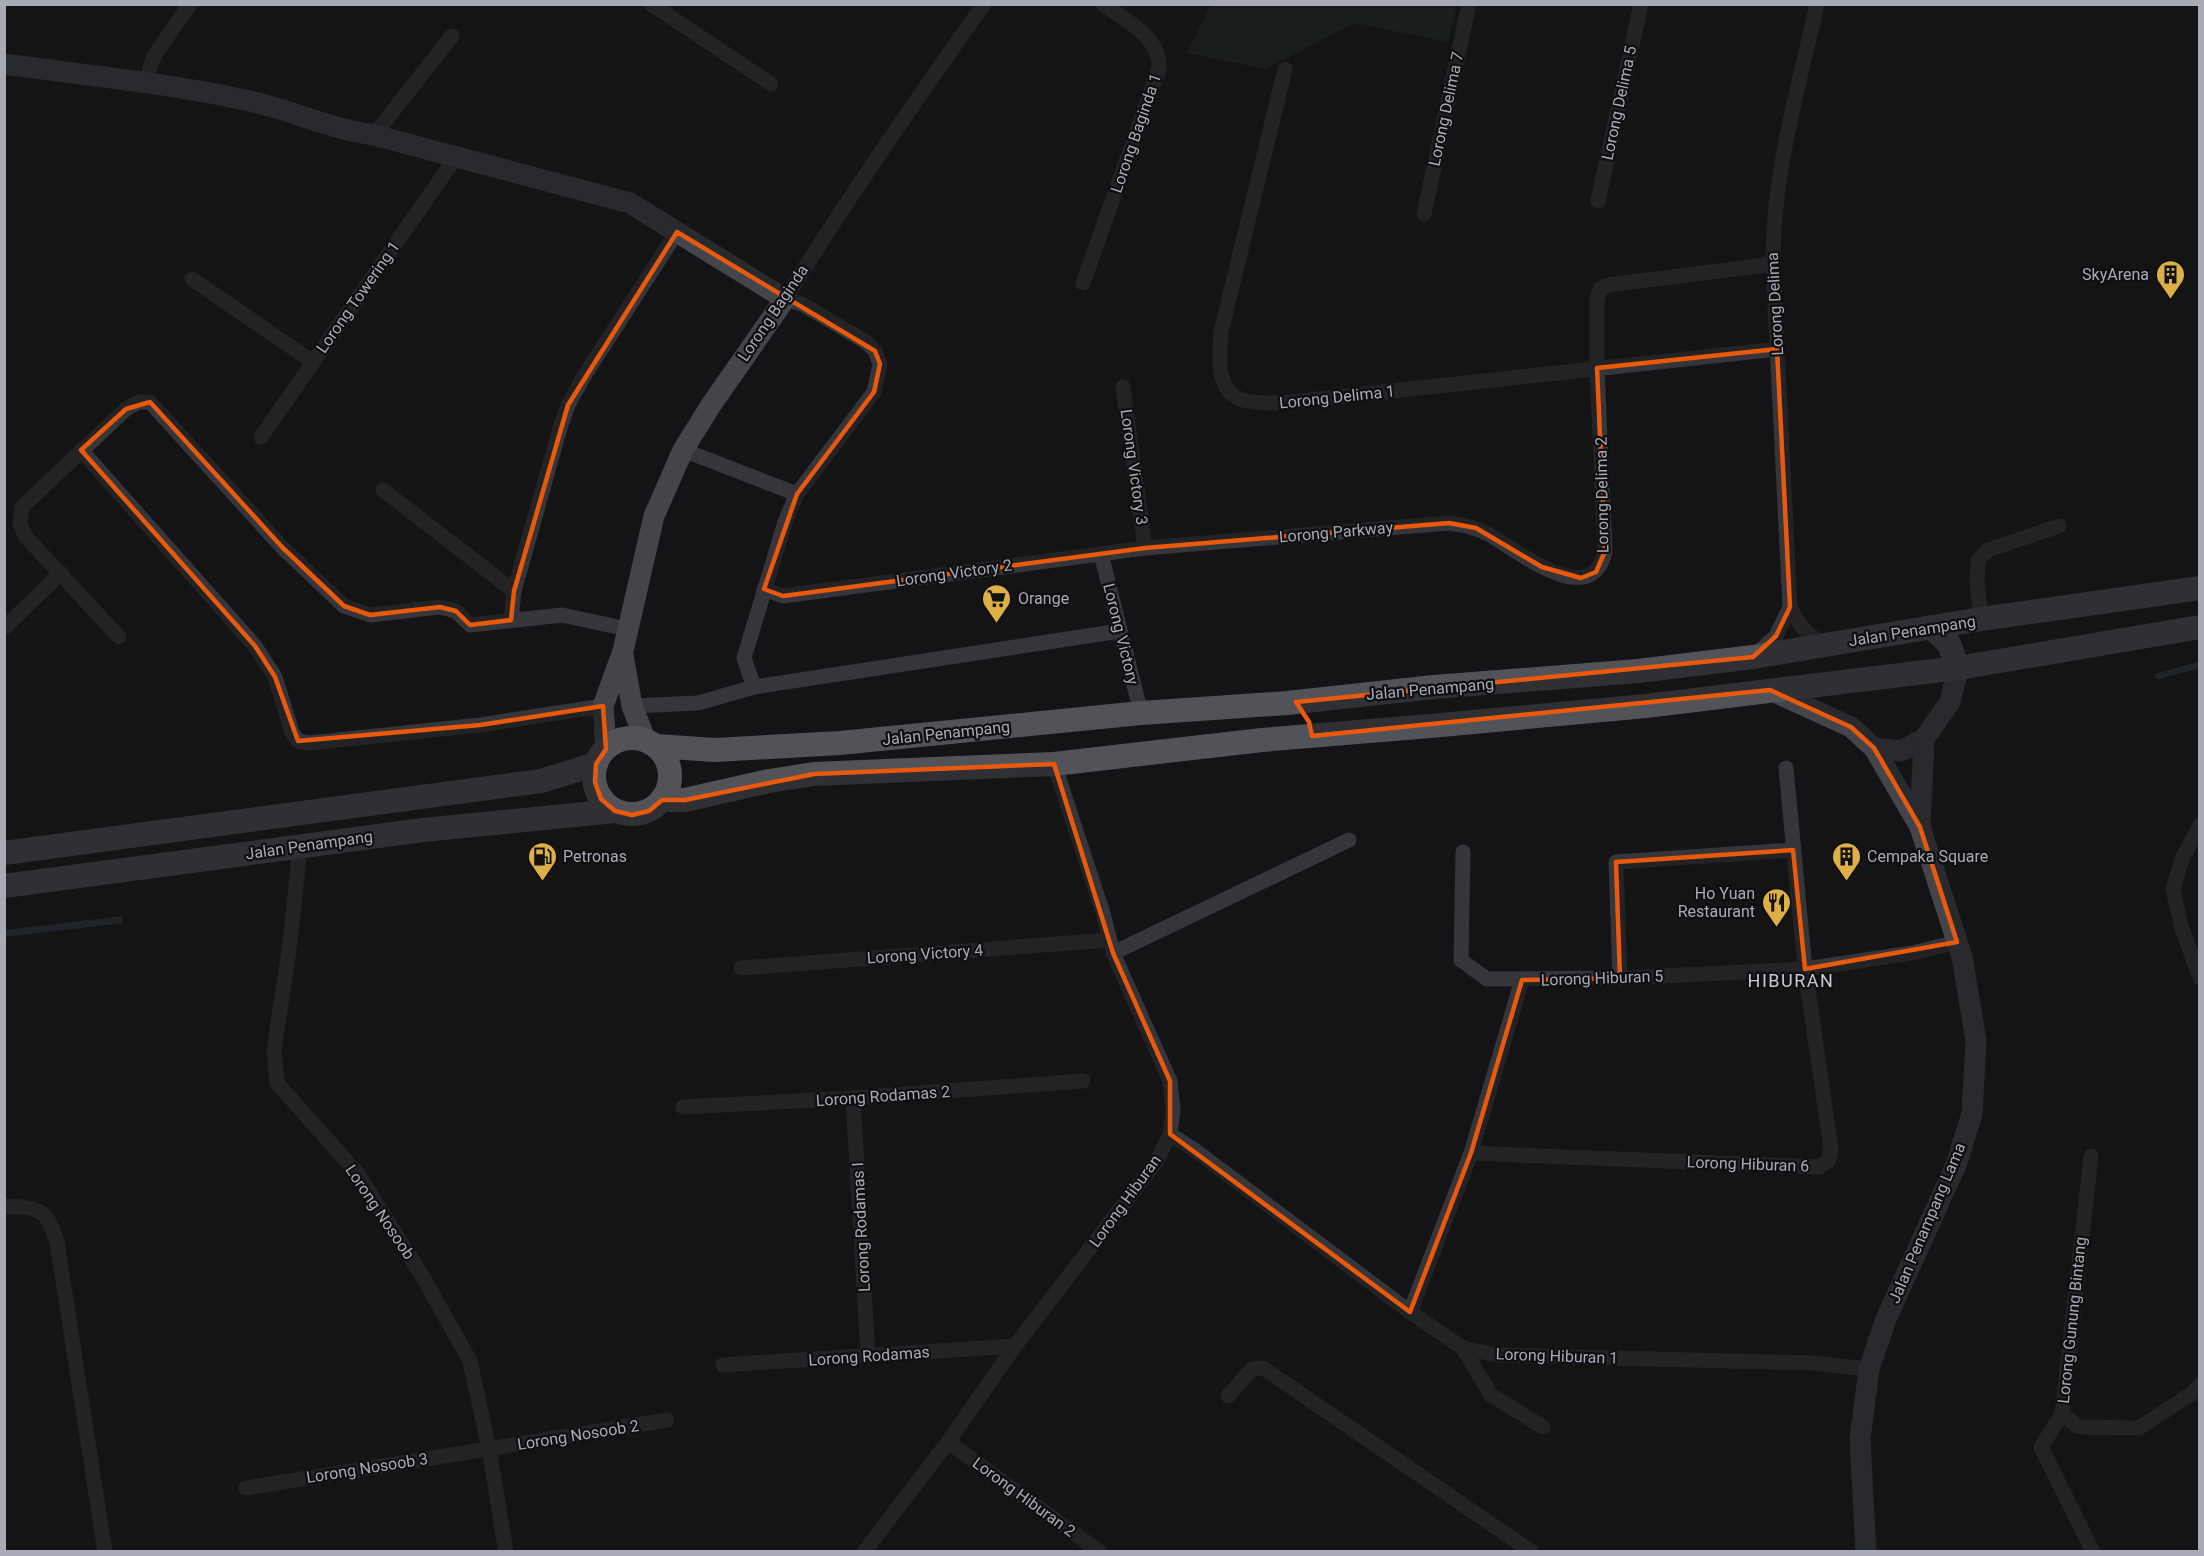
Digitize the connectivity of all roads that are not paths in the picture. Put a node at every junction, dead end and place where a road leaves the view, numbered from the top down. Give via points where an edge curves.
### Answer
1 (190, 4) edge
2 (651, 4) edge
3 (984, 4) edge
4 (1103, 4) edge
5 (1469, 4) edge
6 (1641, 4) edge
7 (1817, 4) edge
8 (452, 36) dead end
9 (4, 64) edge
10 (1285, 69) dead end
11 (145, 83) junction
12 (771, 84) dead end
13 (374, 135) junction
14 (456, 157) junction
15 (1598, 201) dead end
16 (1424, 214) dead end
17 (677, 232) junction
18 (1773, 264) junction
19 (192, 279) dead end
20 (1083, 283) dead end
21 (785, 298) junction
22 (1777, 349) junction
23 (313, 362) junction
24 (1597, 368) junction
25 (1123, 387) dead end
26 (261, 437) dead end
27 (81, 450) junction
28 (682, 450) junction
29 (383, 490) dead end
30 (797, 494) junction
31 (2059, 526) dead end
32 (1145, 548) junction
33 (1101, 554) junction
34 (1518, 554) joint
35 (61, 573) junction
36 (2199, 588) edge
37 (764, 589) junction
38 (514, 591) junction
39 (1790, 607) junction
40 (1982, 619) junction
41 (511, 620) junction
42 (1931, 627) junction
43 (2199, 627) edge
44 (4, 628) edge
45 (627, 629) junction
46 (1120, 632) junction
47 (120, 637) dead end
48 (1826, 645) junction
49 (622, 651) junction
50 (1753, 657) junction
51 (1958, 668) junction
52 (754, 687) junction
53 (1770, 690) junction
54 (1287, 703) junction
55 (603, 706) junction
56 (632, 706) junction
57 (1141, 713) junction
58 (1312, 736) junction
59 (1924, 739) junction
60 (651, 743) junction
61 (1874, 748) junction
62 (601, 757) junction
63 (1054, 764) junction
64 (1786, 768) dead end
65 (662, 800) junction
66 (615, 811) junction
67 (2199, 825) edge
68 (1920, 827) junction
69 (1349, 840) dead end
70 (300, 847) junction
71 (1793, 850) junction
72 (1463, 852) dead end
73 (4, 853) edge
74 (4, 886) edge
75 (1957, 942) junction
76 (1111, 946) junction
77 (741, 968) dead end
78 (1805, 969) junction
79 (1620, 978) junction
80 (2199, 978) edge
81 (1522, 980) junction
82 (1083, 1081) dead end
83 (853, 1098) junction
84 (683, 1107) dead end
85 (1170, 1134) junction
86 (1472, 1153) junction
87 (2091, 1156) dead end
88 (4, 1206) edge
89 (1410, 1312) junction
90 (1015, 1346) junction
91 (1463, 1348) junction
92 (868, 1356) junction
93 (723, 1365) dead end
94 (1869, 1369) junction
95 (2197, 1395) edge
96 (1228, 1396) dead end
97 (2062, 1414) junction
98 (667, 1420) dead end
99 (1543, 1427) dead end
100 (948, 1442) junction
101 (489, 1449) junction
102 (246, 1488) dead end
103 (1524, 1550) edge
104 (105, 1551) edge
105 (506, 1551) edge
106 (864, 1551) edge
107 (1100, 1551) edge
108 (1866, 1551) edge
109 (2093, 1551) edge

1 - 11 street via 154,56
2 - 12 street
3 - 21 street, Lorong Baginda via 916,99
4 - 20 street, Lorong Baginda 1 via 1150,39 1160,57
5 - 16 street, Lorong Delima 7
6 - 15 street, Lorong Delima 5
7 - 18 street, Lorong Delima via 1779,170
8 - 13 street
9 - 11 street
10 - 24 street, Lorong Delima 1 via 1221,332 1219,359 1224,385 1232,395 1260,404 1281,403
11 - 13 street via 247,100
13 - 14 street
14 - 17 street via 630,202
14 - 23 street, Lorong Towering 1
17 - 21 street
17 - 38 street via 568,405
18 - 22 street, Lorong Delima
18 - 24 street via 1600,289
19 - 23 street
21 - 28 street, Lorong Baginda
21 - 30 street via 866,342 880,364 874,392
22 - 24 street, Lorong Delima 1
22 - 39 street, Lorong Delima
23 - 26 street, Lorong Towering 1
24 - 34 street, Lorong Delima 2 via 1606,539 1603,562 1596,572 1581,578 1559,574
25 - 32 street, Lorong Victory 3
27 - 35 street via 22,507 20,524 26,537
27 - 41 street via 126,409 138,402 150,402 282,547 344,606 370,615 440,607 456,611 470,625
27 - 55 street via 255,646 275,677 298,741 310,743 468,726
28 - 30 street
28 - 45 street, Lorong Baginda via 654,516
29 - 38 street
30 - 37 street
31 - 40 street via 1988,550 1978,560
32 - 33 street, Lorong Victory 2
32 - 34 street, Lorong Parkway via 1449,524 1476,528
33 - 37 street, Lorong Victory 2 via 783,596
33 - 46 street, Lorong Victory
35 - 44 street
35 - 47 street
36 - 40 main road, Jalan Penampang
37 - 52 street via 744,658
38 - 41 street
39 - 48 street, Lorong Delima via 1799,626
39 - 50 street, Lorong Delima via 1776,636
40 - 42 main road, Jalan Penampang
41 - 45 street via 562,615
42 - 48 main road, Jalan Penampang
42 - 51 main road via 1949,644
43 - 51 main road, Jalan Penampang
45 - 49 street, Lorong Baginda
46 - 52 street
46 - 57 street, Lorong Victory
48 - 50 main road, Jalan Penampang
49 - 55 street, Lorong Baginda
49 - 56 street, Lorong Baginda
50 - 54 main road, Jalan Penampang
51 - 53 main road, Jalan Penampang
51 - 59 street via 1950,702
52 - 56 street via 698,703
53 - 58 main road, Jalan Penampang via 1646,706
53 - 61 street, Jalan Penampang Lama via 1851,727
54 - 57 main road, Jalan Penampang
54 - 58 main road via 1305,715
55 - 62 street, Lorong Baginda
56 - 60 street, Lorong Baginda
57 - 60 main road, Jalan Penampang via 819,745 715,750
58 - 63 main road, Jalan Penampang
59 - 61 street via 1901,751
59 - 68 street, Jalan Penampang Lama
60 - 62 main road via 632,738 618,741
60 - 65 main road via 666,758 670,772 669,787
61 - 68 street, Jalan Penampang Lama
62 - 66 main road via 594,782 601,799
62 - 73 main road, Jalan Penampang via 541,781
63 - 65 main road, Jalan Penampang via 814,774 685,800
63 - 76 street, Lorong Hiburan
64 - 71 street
65 - 66 main road via 649,811 632,815
66 - 70 main road, Jalan Penampang
67 - 80 street via 2173,889
68 - 75 street, Jalan Penampang Lama
69 - 76 street
70 - 74 main road, Jalan Penampang
70 - 101 street, Lorong Nosoob via 274,1050 277,1083 358,1174 421,1274 470,1361
71 - 78 street
71 - 79 street via 1616,862
72 - 81 street via 1461,960 1487,979
75 - 78 street, Lorong Hiburan 5
75 - 94 street, Jalan Penampang Lama via 1976,1041 1972,1114 1956,1165 1886,1319
76 - 77 street, Lorong Victory 4
76 - 85 street, Lorong Hiburan via 1170,1082
78 - 79 street, Lorong Hiburan 5
78 - 86 street, Lorong Hiburan 6 via 1831,1149 1829,1160 1819,1167
79 - 81 street, Lorong Hiburan 5
81 - 86 street, Lorong Hiburan 5
82 - 83 street, Lorong Rodamas 2
83 - 84 street, Lorong Rodamas 2
83 - 92 street, Lorong Rodamas I
85 - 89 street, Lorong Hiburan 1
85 - 90 street, Lorong Hiburan via 1156,1162
86 - 89 street, Lorong Hiburan 5
87 - 97 street, Lorong Gunung Bintang
88 - 104 street via 36,1208 51,1221
89 - 91 street, Lorong Hiburan 1
90 - 92 street, Lorong Rodamas
90 - 100 street, Lorong Hiburan
91 - 94 street, Lorong Hiburan 1 via 1497,1355 1812,1363
91 - 99 street via 1491,1395
92 - 93 street, Lorong Rodamas
94 - 108 street, Jalan Penampang Lama via 1860,1439
95 - 97 street, Lorong Gunung Bintang via 2139,1428 2079,1427
96 - 103 street via 1252,1369 1263,1368
97 - 109 street via 2041,1447
98 - 101 street, Lorong Nosoob 2
100 - 106 street, Lorong Hiburan
100 - 107 street, Lorong Hiburan 2
101 - 102 street, Lorong Nosoob 3
101 - 105 street, Lorong Nosoob

